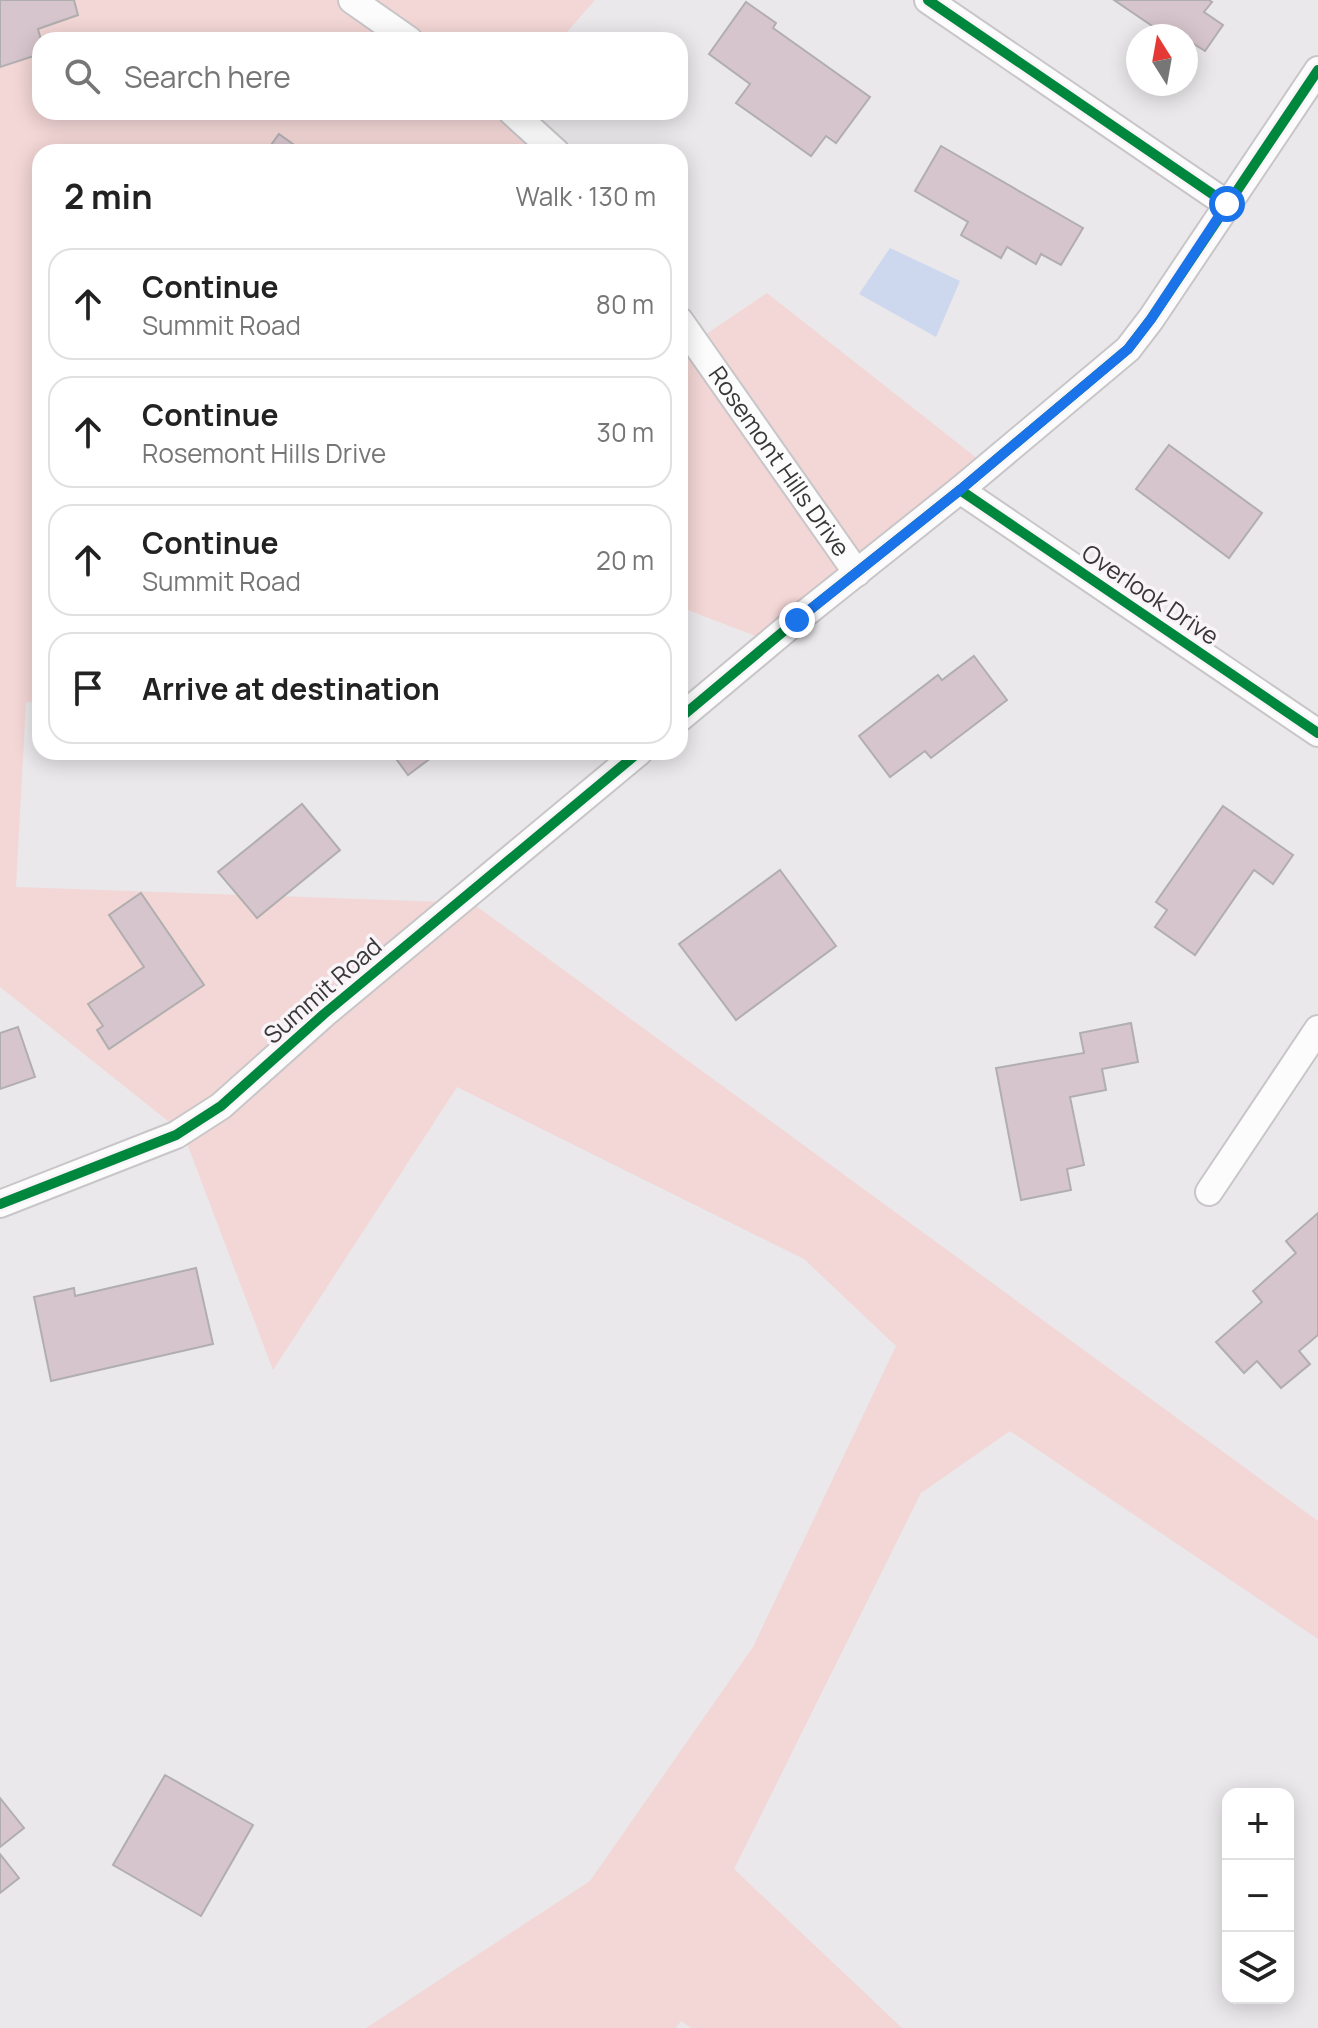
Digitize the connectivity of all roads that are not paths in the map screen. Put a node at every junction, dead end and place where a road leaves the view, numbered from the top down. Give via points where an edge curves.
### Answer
1 (352, 0) edge
2 (928, 0) edge
3 (398, 32) edge
4 (1318, 70) edge
5 (521, 120) edge
6 (547, 144) edge
7 (1227, 204) junction
8 (688, 332) edge
9 (960, 490) junction
10 (857, 573) junction
11 (688, 711) edge
12 (1318, 733) edge
13 (629, 760) edge
14 (1318, 1029) edge
15 (1209, 1192) dead end
16 (0, 1204) edge

1 - 3 street
2 - 7 street
4 - 7 street
5 - 6 street
7 - 9 street via 1128,349
8 - 10 street, Rosemont Hills Drive
9 - 10 street, Rosemont Hills Drive
9 - 12 street, Overlook Drive
10 - 11 street
13 - 16 street, Summit Road via 221,1106 176,1135
14 - 15 street

